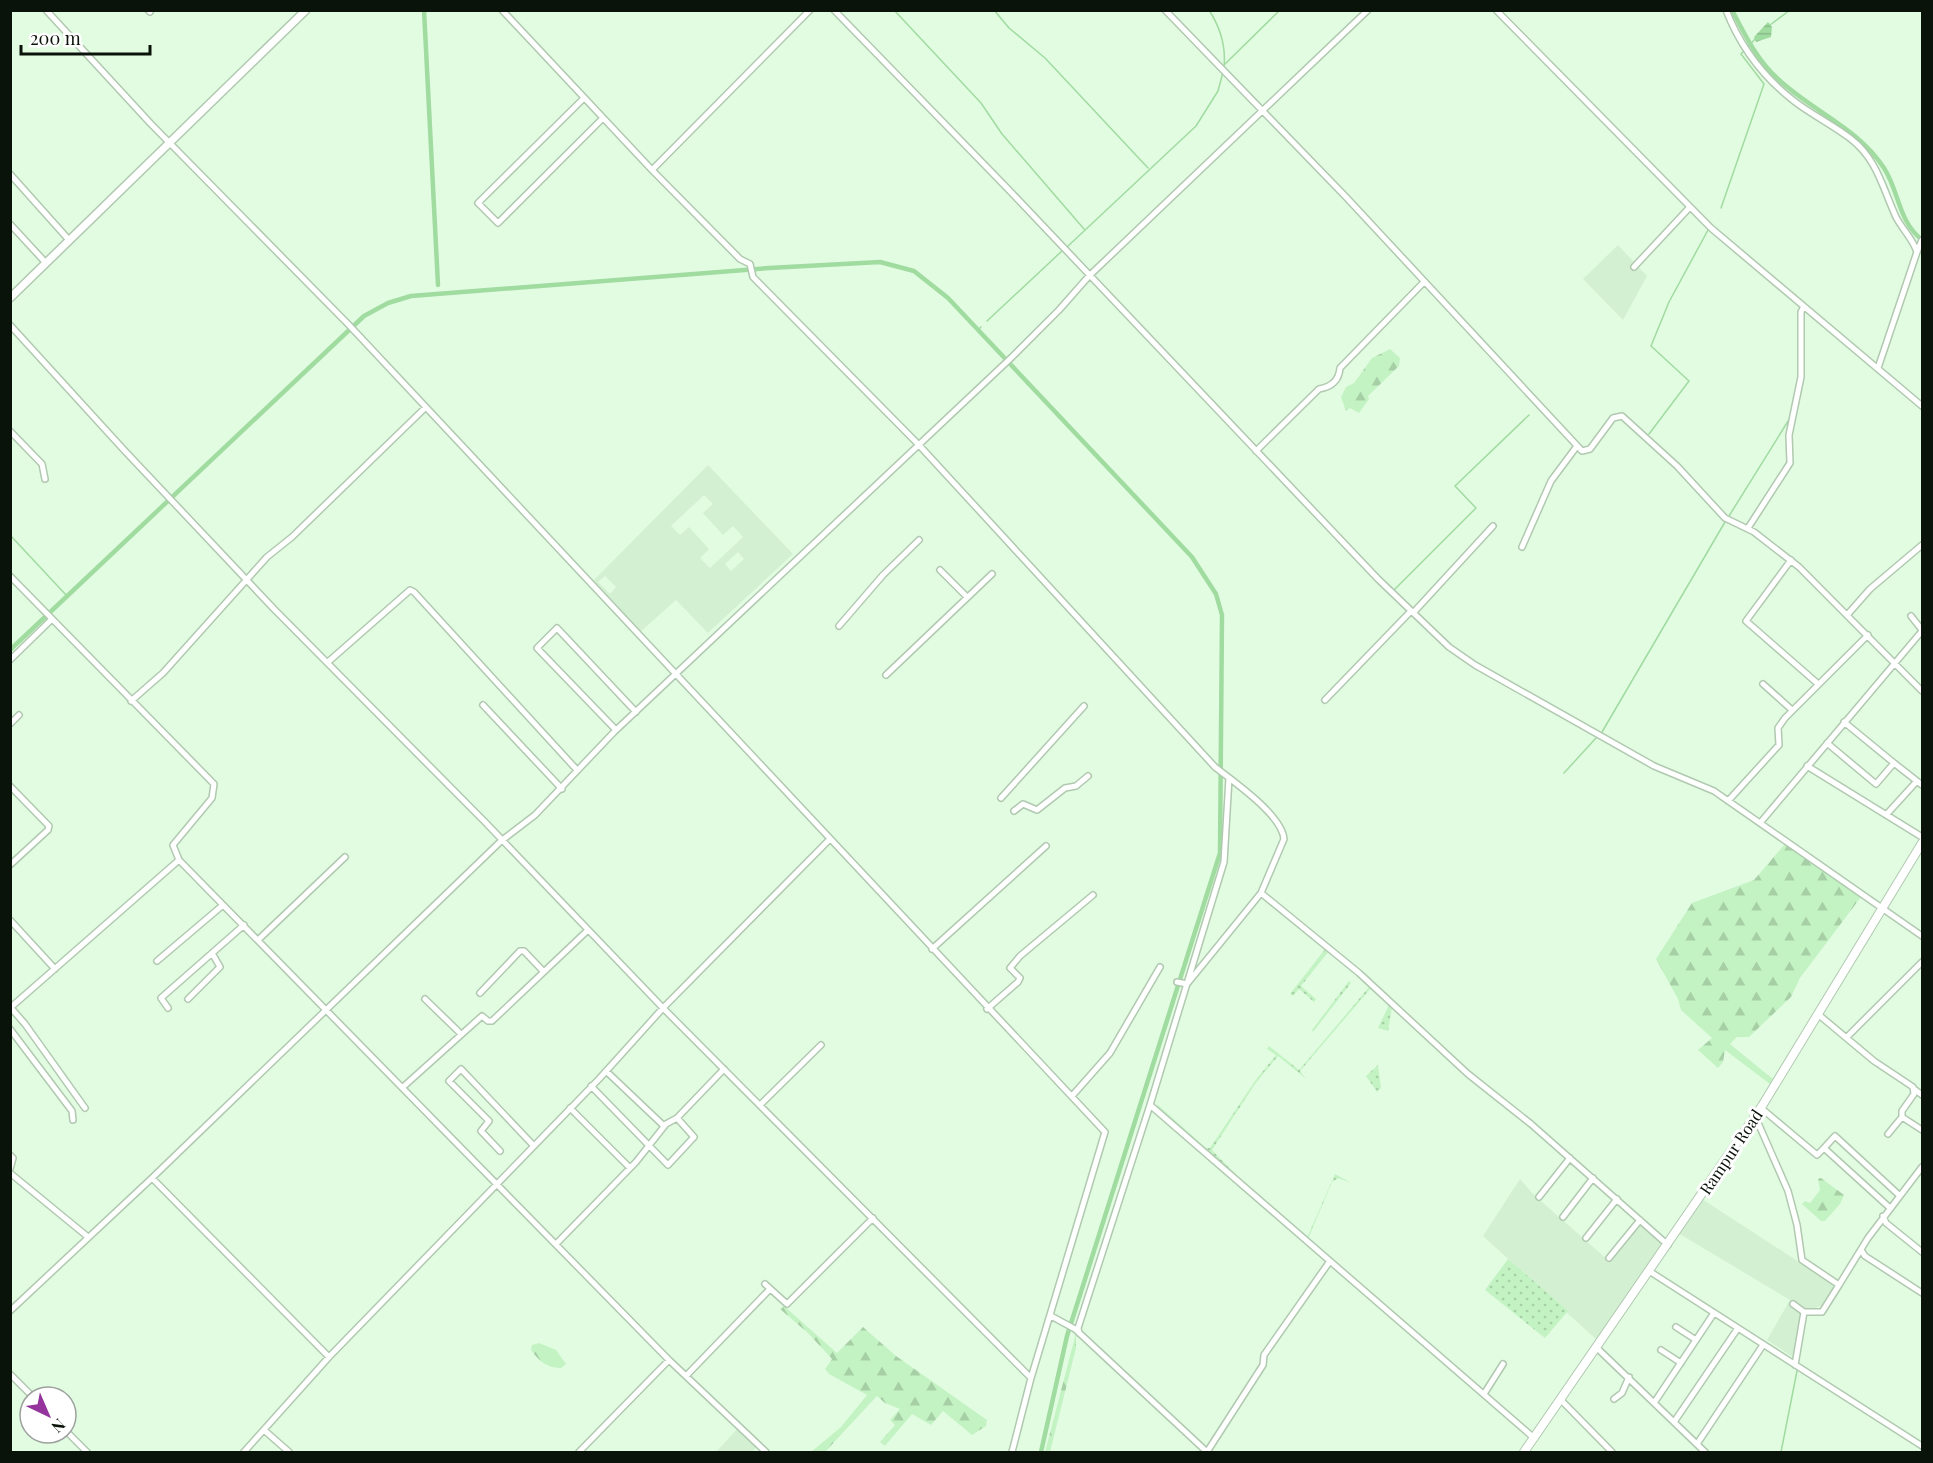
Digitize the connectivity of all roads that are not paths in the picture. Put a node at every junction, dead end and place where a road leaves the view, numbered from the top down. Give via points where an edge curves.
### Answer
1 (46, 10) edge
2 (306, 10) edge
3 (502, 10) edge
4 (810, 10) edge
5 (834, 10) edge
6 (1166, 10) edge
7 (1368, 10) edge
8 (1496, 10) edge
9 (1726, 10) edge
10 (584, 98) junction
11 (1262, 110) junction
12 (603, 118) junction
13 (171, 144) junction
14 (652, 170) junction
15 (10, 174) edge
16 (1690, 207) junction
17 (10, 224) edge
18 (69, 240) junction
19 (1922, 242) edge
20 (1920, 251) edge
21 (46, 263) junction
22 (1634, 267) dead end
23 (1089, 276) junction
24 (1424, 283) junction
25 (10, 298) edge
26 (1803, 308) junction
27 (10, 325) edge
28 (1878, 368) junction
29 (1923, 406) edge
30 (426, 407) junction
31 (10, 431) edge
32 (918, 444) junction
33 (1577, 446) junction
34 (1256, 451) junction
35 (45, 479) dead end
36 (1493, 526) dead end
37 (1748, 528) junction
38 (919, 540) dead end
39 (1923, 545) edge
40 (1522, 548) dead end
41 (1791, 560) junction
42 (940, 570) dead end
43 (992, 574) dead end
44 (10, 576) edge
45 (247, 579) junction
46 (966, 597) junction
47 (1412, 612) junction
48 (1848, 614) junction
49 (1911, 616) dead end
50 (48, 617) junction
51 (839, 626) dead end
52 (1923, 631) edge
53 (1868, 635) junction
54 (10, 660) edge
55 (328, 662) junction
56 (1894, 662) junction
57 (886, 675) dead end
58 (676, 676) junction
59 (1817, 683) junction
60 (1763, 684) dead end
61 (1923, 692) edge
62 (1325, 700) dead end
63 (131, 701) junction
64 (483, 705) dead end
65 (1084, 706) dead end
66 (1792, 710) junction
67 (636, 712) junction
68 (20, 715) dead end
69 (1844, 722) junction
70 (10, 724) edge
71 (616, 730) junction
72 (1827, 742) junction
73 (1894, 763) junction
74 (1807, 766) junction
75 (577, 770) junction
76 (1226, 776) junction
77 (1088, 777) dead end
78 (1917, 781) junction
79 (1923, 785) edge
80 (10, 786) edge
81 (562, 789) junction
82 (1001, 798) dead end
83 (1728, 801) junction
84 (1014, 811) dead end
85 (1886, 815) junction
86 (1760, 823) junction
87 (1923, 837) edge
88 (829, 840) junction
89 (501, 841) junction
90 (1923, 843) edge
91 (1046, 846) dead end
92 (345, 857) dead end
93 (179, 860) junction
94 (10, 864) edge
95 (1261, 893) junction
96 (1093, 895) dead end
97 (223, 905) junction
98 (1883, 908) junction
99 (10, 920) edge
100 (244, 926) junction
101 (588, 930) junction
102 (1923, 936) edge
103 (258, 940) junction
104 (932, 950) junction
105 (212, 952) junction
106 (157, 961) dead end
107 (1923, 962) edge
108 (1160, 967) dead end
109 (55, 969) junction
110 (543, 971) junction
111 (1177, 982) dead end
112 (1186, 984) junction
113 (480, 993) dead end
114 (188, 999) dead end
115 (425, 999) dead end
116 (11, 1008) edge
117 (168, 1008) dead end
118 (663, 1008) junction
119 (328, 1009) junction
120 (987, 1009) junction
121 (1819, 1015) junction
122 (10, 1029) edge
123 (461, 1034) junction
124 (1847, 1037) junction
125 (821, 1046) dead end
126 (724, 1069) junction
127 (606, 1071) junction
128 (591, 1086) junction
129 (403, 1087) junction
130 (1914, 1089) junction
131 (1923, 1095) edge
132 (1072, 1096) junction
133 (760, 1105) junction
134 (1150, 1105) junction
135 (85, 1108) dead end
136 (570, 1108) junction
137 (1761, 1108) junction
138 (1755, 1116) junction
139 (1902, 1117) junction
140 (676, 1118) junction
141 (73, 1120) dead end
142 (664, 1126) junction
143 (1923, 1131) edge
144 (1888, 1134) dead end
145 (533, 1144) junction
146 (648, 1146) junction
147 (1824, 1148) junction
148 (500, 1150) dead end
149 (10, 1155) edge
150 (1570, 1158) junction
151 (1923, 1167) edge
152 (630, 1168) junction
153 (10, 1171) edge
154 (152, 1178) junction
155 (1593, 1178) junction
156 (496, 1184) junction
157 (1899, 1195) junction
158 (1539, 1197) dead end
159 (1617, 1199) junction
160 (1890, 1208) junction
161 (1883, 1216) junction
162 (1563, 1217) dead end
163 (873, 1218) junction
164 (1640, 1220) junction
165 (88, 1237) junction
166 (1586, 1238) dead end
167 (556, 1244) junction
168 (1668, 1245) junction
169 (1861, 1249) junction
170 (1923, 1252) edge
171 (1867, 1257) junction
172 (1609, 1258) dead end
173 (1330, 1261) junction
174 (1855, 1261) junction
175 (1649, 1271) junction
176 (765, 1284) dead end
177 (1839, 1286) junction
178 (770, 1289) junction
179 (1923, 1293) edge
180 (1792, 1304) dead end
181 (10, 1311) edge
182 (1804, 1312) junction
183 (1714, 1313) junction
184 (1051, 1316) junction
185 (1676, 1327) dead end
186 (1738, 1328) junction
187 (1077, 1331) junction
188 (1696, 1340) junction
189 (1763, 1345) junction
190 (1597, 1348) junction
191 (1661, 1350) dead end
192 (329, 1357) junction
193 (669, 1360) junction
194 (1681, 1363) junction
195 (1503, 1364) dead end
196 (1796, 1365) junction
197 (10, 1374) edge
198 (686, 1376) junction
199 (1629, 1377) junction
200 (1031, 1378) junction
201 (21, 1385) edge
202 (1484, 1394) junction
203 (1614, 1399) dead end
204 (1561, 1400) junction
205 (1654, 1403) junction
206 (1674, 1422) junction
207 (264, 1430) junction
208 (1534, 1438) junction
209 (1697, 1444) junction
210 (1922, 1444) edge
211 (244, 1452) edge
212 (290, 1452) edge
213 (579, 1452) edge
214 (766, 1452) edge
215 (1012, 1452) edge
216 (1207, 1452) edge
217 (1524, 1452) edge
218 (1612, 1452) edge
219 (1705, 1452) edge

1 - 13 street
2 - 13 street
3 - 10 street
4 - 14 street
5 - 23 street
6 - 11 street
7 - 11 street
8 - 16 street
9 - 20 street via 1743,45 1766,75 1793,101 1865,153 1880,176 1897,219
10 - 12 street
10 - 12 street via 478,203 498,223
11 - 23 street
11 - 24 street
12 - 14 street
13 - 18 street
13 - 30 street
14 - 32 street via 750,266 751,273
15 - 18 street
16 - 22 street
16 - 26 street
17 - 21 street
18 - 21 street
19 - 20 street
20 - 28 street
21 - 25 street
23 - 32 street via 1012,357
23 - 34 street
24 - 33 street
24 - 34 street via 1340,368 1339,376 1329,387 1319,389
26 - 28 street
26 - 37 street via 1801,377 1789,435 1790,463
27 - 45 street
28 - 29 street
30 - 45 street
30 - 58 street
31 - 35 street via 42,464
32 - 58 street
32 - 76 street
33 - 37 street via 1582,451 1590,449 1613,418 1622,416 1677,466 1725,518
33 - 40 street via 1551,481
34 - 47 street
36 - 47 street
37 - 41 street
38 - 51 street
39 - 48 street
41 - 48 street
41 - 59 street via 1746,621
42 - 46 street
43 - 46 street
44 - 50 street
45 - 55 street
45 - 63 street via 163,673
46 - 57 street
47 - 62 street
47 - 83 street via 1475,665 1654,766 1714,791
48 - 53 street
49 - 52 street
50 - 54 street
50 - 63 street
52 - 56 street
53 - 56 street
53 - 59 street
55 - 75 street via 410,590
55 - 89 street
56 - 61 street
56 - 69 street
58 - 67 street
58 - 88 street
59 - 66 street
60 - 66 street
63 - 93 street via 214,784 212,798 173,845
64 - 81 street
65 - 82 street
66 - 83 street via 1778,728 1780,741 1775,751
67 - 71 street
67 - 71 street via 557,628 537,648
68 - 70 street
69 - 72 street
69 - 73 street
71 - 75 street
72 - 73 street via 1875,784
72 - 74 street
73 - 78 street
74 - 85 street
74 - 86 street
75 - 81 street
76 - 95 street via 1257,801 1284,834 1281,850
76 - 112 street via 1224,862
77 - 84 street via 1065,788 1037,810 1023,804
78 - 79 street
78 - 85 street
80 - 94 street via 50,826
81 - 89 street
83 - 86 street
85 - 87 street
86 - 98 street
88 - 104 street
88 - 118 street
89 - 101 street
89 - 119 street
90 - 98 main road, Rampur Road
91 - 104 street
92 - 103 street
93 - 97 street
93 - 109 street
95 - 112 street
95 - 150 street via 1359,973 1468,1074
96 - 120 street via 1020,956 1010,968 1020,978 1018,982
97 - 100 street
97 - 106 street
98 - 102 street
98 - 121 main road, Rampur Road
99 - 109 street
100 - 103 street
100 - 105 street
101 - 110 street
101 - 118 street
103 - 119 street
104 - 120 street
105 - 114 street via 220,967
105 - 117 street via 161,998
107 - 124 street
108 - 132 street via 1110,1053
109 - 116 street
110 - 113 street via 520,951
110 - 123 street via 492,1021 482,1016
111 - 112 street
112 - 134 street
115 - 123 street
116 - 135 street
118 - 126 street
118 - 127 street
119 - 129 street
119 - 154 street
120 - 132 street
121 - 124 street
121 - 137 main road, Rampur Road
122 - 141 street via 72,1112
123 - 129 street
124 - 130 street
125 - 133 street
126 - 133 street
126 - 140 street
127 - 128 street
127 - 142 street
128 - 136 street
128 - 146 street
129 - 156 street
130 - 131 street
130 - 139 street
132 - 184 street via 1105,1132
133 - 163 street
134 - 173 street
134 - 187 street
136 - 145 street
136 - 152 street
137 - 138 main road, Rampur Road
137 - 147 street via 1817,1155
138 - 168 main road, Rampur Road
138 - 177 street via 1788,1191 1801,1258
139 - 143 street
139 - 144 street
140 - 142 street
140 - 146 street via 694,1137 668,1165
142 - 146 street
145 - 148 street via 461,1070 449,1081 489,1120 481,1131
145 - 156 street
146 - 152 street
147 - 157 street via 1836,1136
147 - 160 street
149 - 153 street
150 - 155 street
150 - 158 street
151 - 157 street
152 - 167 street
153 - 165 street
154 - 165 street
154 - 192 street
155 - 159 street
155 - 162 street
156 - 167 street
156 - 192 street
157 - 160 street
159 - 164 street
159 - 166 street
160 - 161 street
161 - 169 street
161 - 170 street via 1886,1223
163 - 178 street via 787,1305
163 - 200 street
164 - 168 street
164 - 172 street
165 - 181 street
167 - 193 street
168 - 175 main road, Rampur Road
169 - 171 street
169 - 174 street
171 - 174 street
171 - 179 street
173 - 202 street
173 - 216 street via 1264,1355 1263,1365
174 - 177 street
175 - 183 street
175 - 190 main road, Rampur Road
176 - 178 street
177 - 182 street via 1821,1312
178 - 198 street
180 - 182 street
182 - 196 street
183 - 186 street
183 - 188 street
184 - 187 street
184 - 200 street
185 - 188 street
186 - 189 street
186 - 206 street
187 - 216 street
188 - 194 street
189 - 196 street
189 - 209 street
190 - 199 street
190 - 204 main road, Rampur Road
191 - 194 street
192 - 207 street
193 - 198 street
193 - 213 street
194 - 205 street
195 - 202 street
196 - 210 street
197 - 201 street
198 - 214 street
199 - 203 street via 1622,1393
199 - 205 street
200 - 215 street
202 - 208 street
204 - 208 main road, Rampur Road
204 - 218 street
205 - 206 street
206 - 209 street
207 - 211 street
207 - 212 street
208 - 217 main road, Rampur Road
209 - 219 street

